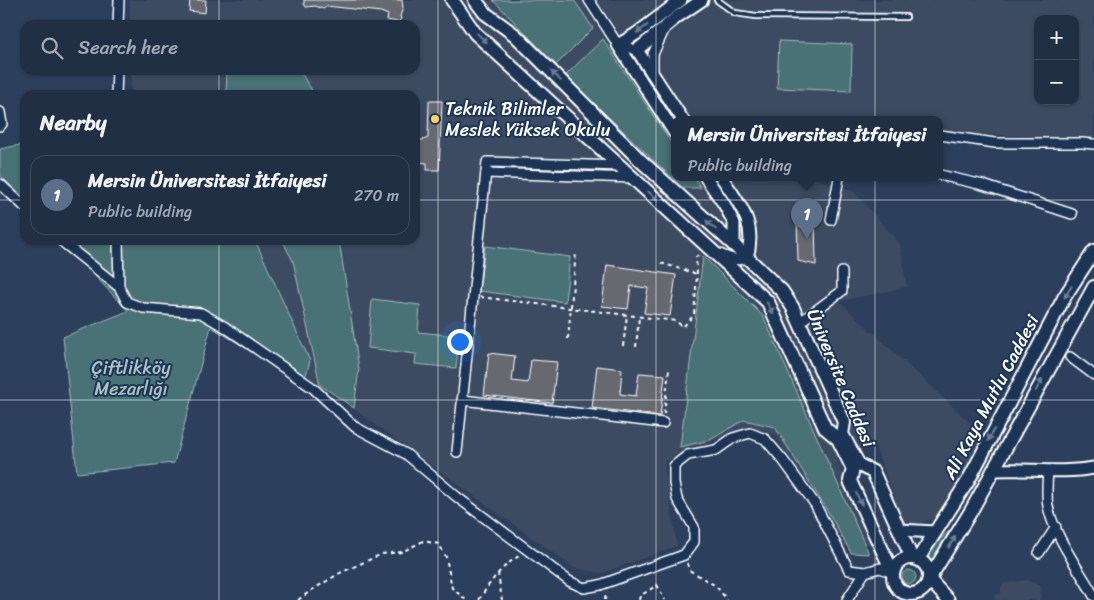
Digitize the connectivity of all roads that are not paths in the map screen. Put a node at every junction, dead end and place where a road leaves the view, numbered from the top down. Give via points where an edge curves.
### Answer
1 (119, 0) edge
2 (452, 0) edge
3 (475, 0) edge
4 (589, 0) edge
5 (681, 0) edge
6 (702, 0) edge
7 (717, 0) edge
8 (906, 17) dead end
9 (118, 20) edge
10 (667, 25) junction
11 (618, 45) junction
12 (636, 50) junction
13 (117, 75) edge
14 (653, 75) junction
15 (116, 90) edge
16 (0, 112) edge
17 (680, 116) edge
18 (0, 126) edge
19 (671, 127) edge
20 (943, 135) edge
21 (1094, 144) edge
22 (622, 166) junction
23 (486, 174) junction
24 (943, 176) edge
25 (634, 178) junction
26 (708, 181) edge
27 (724, 181) edge
28 (838, 181) edge
29 (0, 184) edge
30 (20, 202) edge
31 (1072, 214) dead end
32 (831, 220) dead end
33 (66, 245) edge
34 (118, 245) edge
35 (734, 245) junction
36 (711, 249) junction
37 (1094, 251) edge
38 (741, 259) junction
39 (842, 272) dead end
40 (742, 277) junction
41 (1094, 287) edge
42 (119, 288) junction
43 (800, 322) junction
44 (1070, 358) dead end
45 (1094, 374) edge
46 (462, 400) junction
47 (663, 423) road end
48 (457, 452) dead end
49 (1001, 454) junction
50 (1094, 468) edge
51 (1019, 469) junction
52 (993, 470) junction
53 (1048, 471) junction
54 (1056, 527) junction
55 (900, 530) junction
56 (935, 532) junction
57 (1039, 553) dead end
58 (915, 559) junction
59 (865, 572) junction
60 (893, 573) junction
61 (929, 579) junction
62 (900, 590) junction
63 (1094, 596) edge
64 (847, 600) edge
65 (909, 600) edge
66 (948, 600) edge

1 - 9 street
2 -> 22 main road via 475,33
35 -> 3 main road, Üniversite Caddesi via 641,161 515,35 485,13
4 - 11 street
5 -> 11 street
6 - 10 street
7 - 8 lane via 735,12 756,16
10 - 12 street
10 - 14 street via 653,54
11 - 12 street
11 - 19 street
12 - 14 street
13 - 15 street
14 - 17 street
16 - 18 street
20 - 21 street via 994,143
22 - 23 street via 487,162
22 - 25 main road
23 - 25 street
23 - 46 street
24 - 31 street
25 -> 36 main road
26 - 35 street via 734,223
27 - 38 street via 742,207 751,229 751,245
28 - 32 street
29 - 30 street
33 - 42 street
34 - 42 street
35 - 38 main road, Üniversite Caddesi
36 - 38 street
36 - 40 main road
37 -> 56 main road, Ali Kaya Mutlu Caddesi via 1065,296 968,481
38 - 40 street
38 - 43 main road, Üniversite Caddesi via 782,291
39 - 43 street via 842,291
40 -> 60 main road via 768,302 826,428 838,439 853,468 850,481
49 -> 41 main road, Ali Kaya Mutlu Caddesi
42 - 59 street via 127,302 143,308 201,313 225,327 313,388 355,426 406,454 528,551 584,588 684,556 694,542 694,527 677,499 674,466 688,455 716,450 733,438 750,433 765,439 816,504 849,570
43 - 55 main road, Üniversite Caddesi via 844,422 842,434 860,465 873,472
44 - 45 street
46 - 47 street
46 - 48 street
49 - 51 street
49 - 52 main road, Ali Kaya Mutlu Caddesi
50 - 53 street via 1074,472
51 - 52 street
51 - 53 street
61 -> 52 main road, Ali Kaya Mutlu Caddesi
53 - 54 street via 1048,508
54 - 57 street
54 - 63 street
55 - 56 street
55 - 58 main road, Üniversite Caddesi
56 - 58 main road, Ali Kaya Mutlu Caddesi
58 - 60 main road via 902,560
58 - 61 main road via 927,567
59 - 60 street via 880,568
59 - 64 street
60 - 62 main road via 894,583
61 - 62 main road via 917,593
61 - 66 main road
62 - 65 main road

